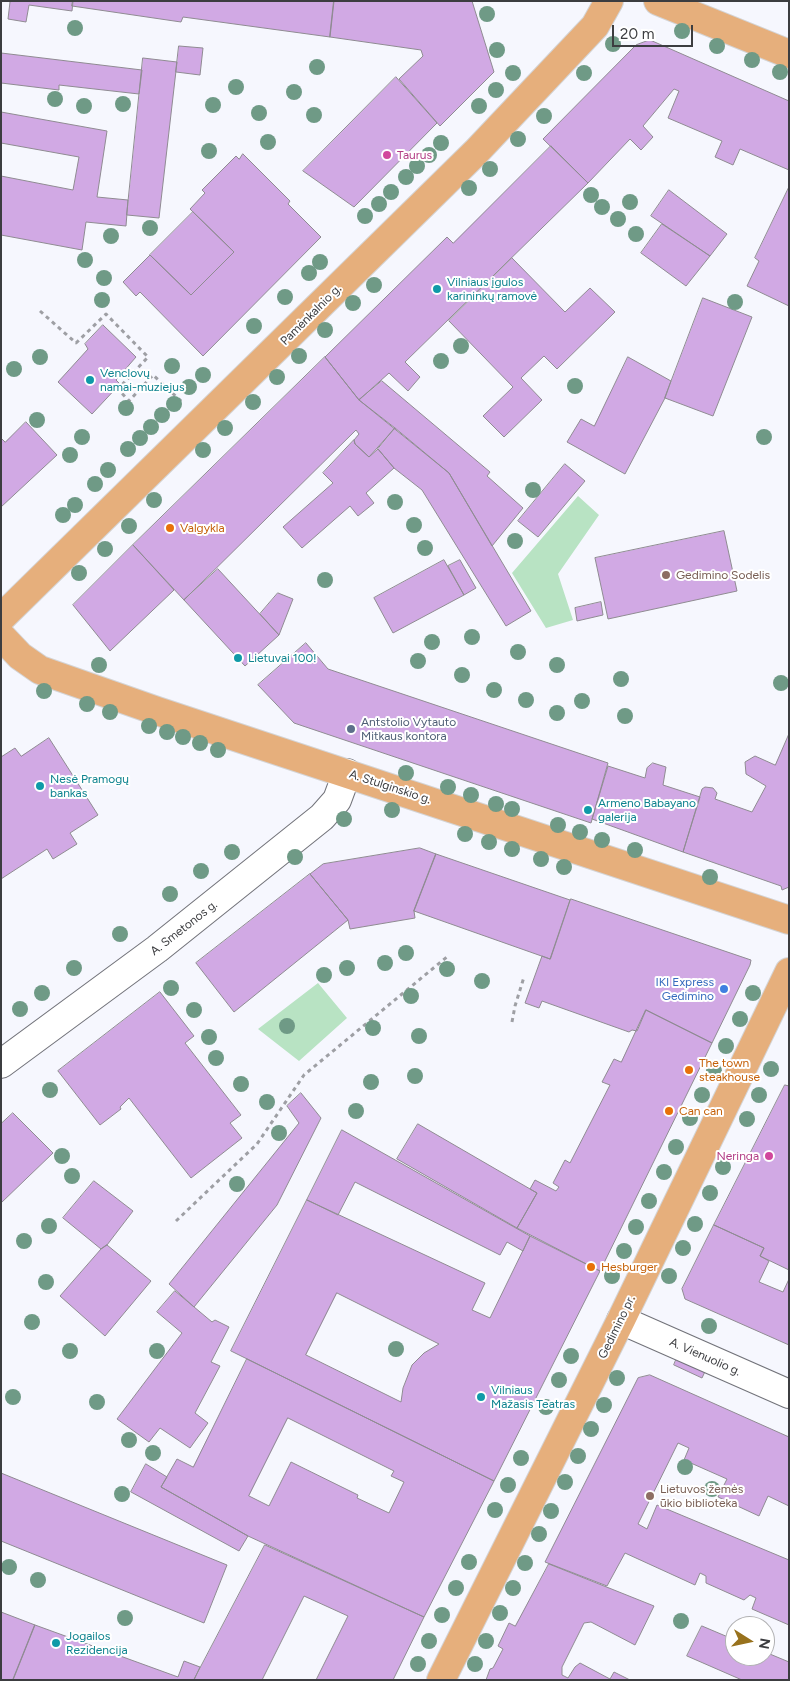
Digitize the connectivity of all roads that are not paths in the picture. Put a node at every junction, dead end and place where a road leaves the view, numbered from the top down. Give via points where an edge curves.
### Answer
1 (609, 1) edge
2 (658, 1) edge
3 (789, 54) edge
4 (1, 618) edge
5 (1, 636) edge
6 (347, 773) junction
7 (789, 920) edge
8 (789, 972) edge
9 (1, 1064) edge
10 (620, 1320) junction
11 (789, 1394) edge
12 (441, 1680) edge

1 - 4 main road, Pamėnkalnio g. via 595,26 496,131
2 - 3 main road
5 - 6 main road, A. Stulginskio g. via 20,656 40,670
6 - 7 main road, A. Stulginskio g.
6 - 9 street, A. Smetonos g. via 337,800 322,817 157,950
8 - 10 main road, Gedimino pr.
10 - 11 street, A. Vienuolio g.
10 - 12 main road, Gedimino pr.

